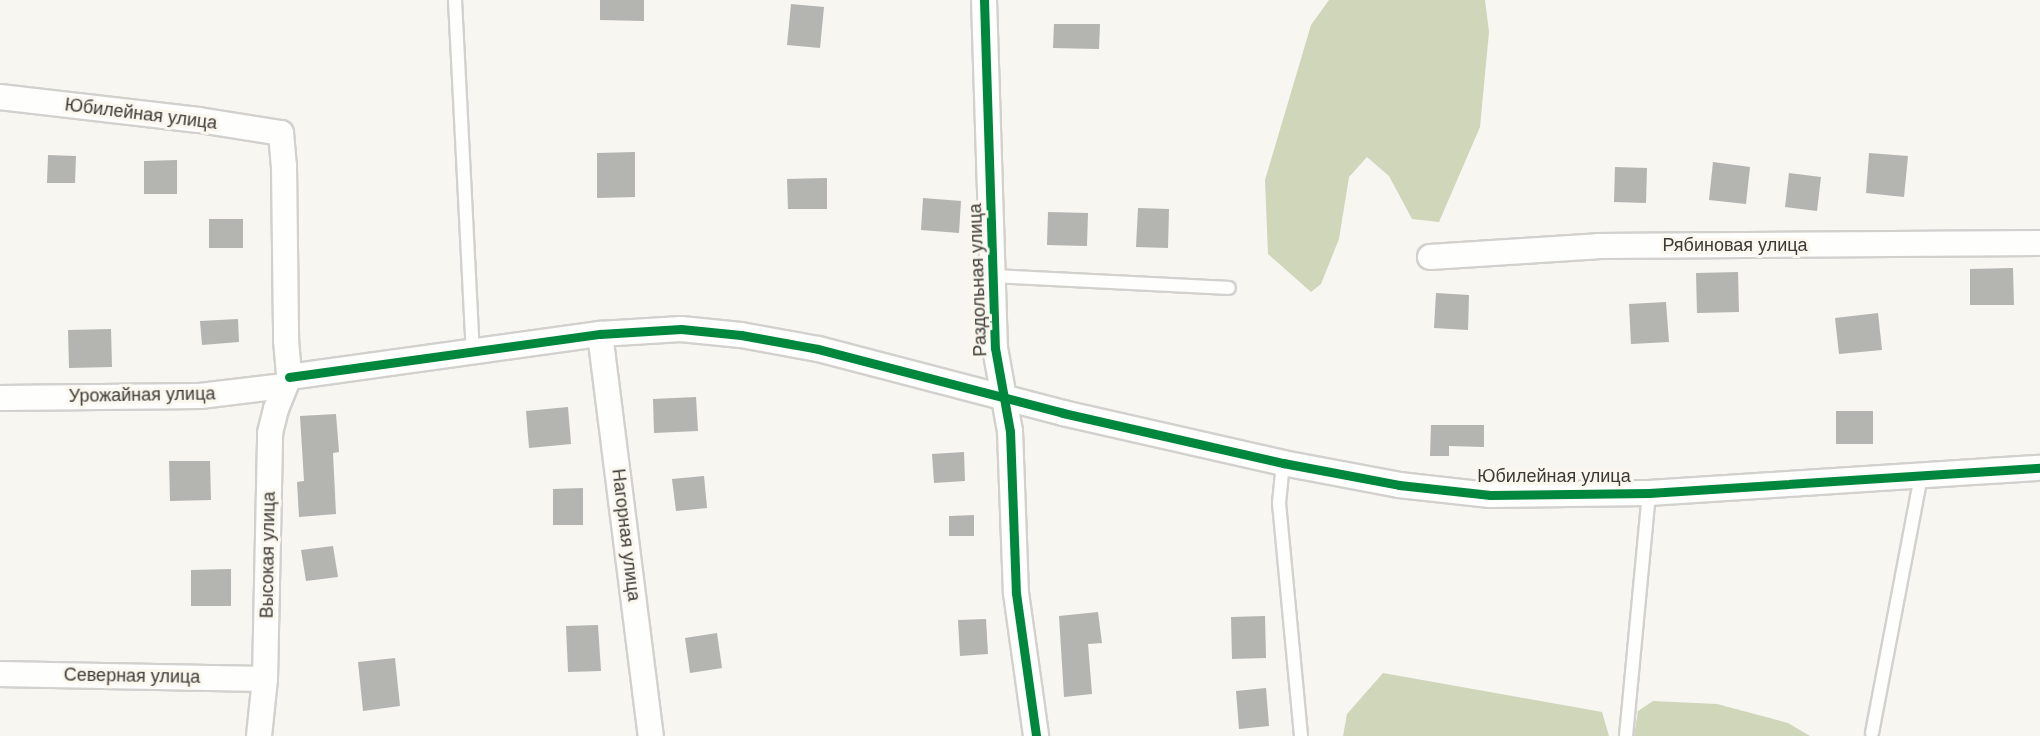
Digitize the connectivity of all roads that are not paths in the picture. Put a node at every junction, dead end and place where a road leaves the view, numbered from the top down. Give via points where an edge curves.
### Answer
1 (455, 0) edge
2 (984, 0) edge
3 (0, 97) edge
4 (2040, 243) edge
5 (1430, 257) dead end
6 (994, 276) junction
7 (1229, 288) dead end
8 (600, 334) junction
9 (473, 351) junction
10 (287, 382) junction
11 (1005, 397) junction
12 (0, 398) edge
13 (1283, 463) junction
14 (2040, 468) edge
15 (1921, 476) junction
16 (1649, 493) junction
17 (0, 674) edge
18 (265, 679) junction
19 (1872, 733) dead end
20 (259, 736) edge
21 (651, 736) edge
22 (1036, 736) edge
23 (1301, 736) edge
24 (1626, 736) edge

1 - 9 lane
2 - 6 street, Раздольная улица
3 - 10 street, Юбилейная улица via 281,133
4 - 5 street, Рябиновая улица via 1598,246
6 - 7 lane
6 - 11 street, Раздольная улица via 995,348
8 - 9 street, Урожайная улица
8 - 11 street, Юбилейная улица via 681,328 741,335 818,349
8 - 21 street, Нагорная улица
9 - 10 street, Урожайная улица
10 - 12 street, Урожайная улица via 200,396
10 - 18 street, Высокая улица via 270,433
11 - 13 street, Юбилейная улица
11 - 22 street, Раздольная улица via 1010,431 1016,593
13 - 16 street, Юбилейная улица via 1400,485 1490,495
13 - 23 lane via 1279,503
14 - 15 street, Юбилейная улица
15 - 16 street, Юбилейная улица
15 - 19 lane
16 - 24 lane
17 - 18 street, Северная улица
18 - 20 street, Высокая улица

